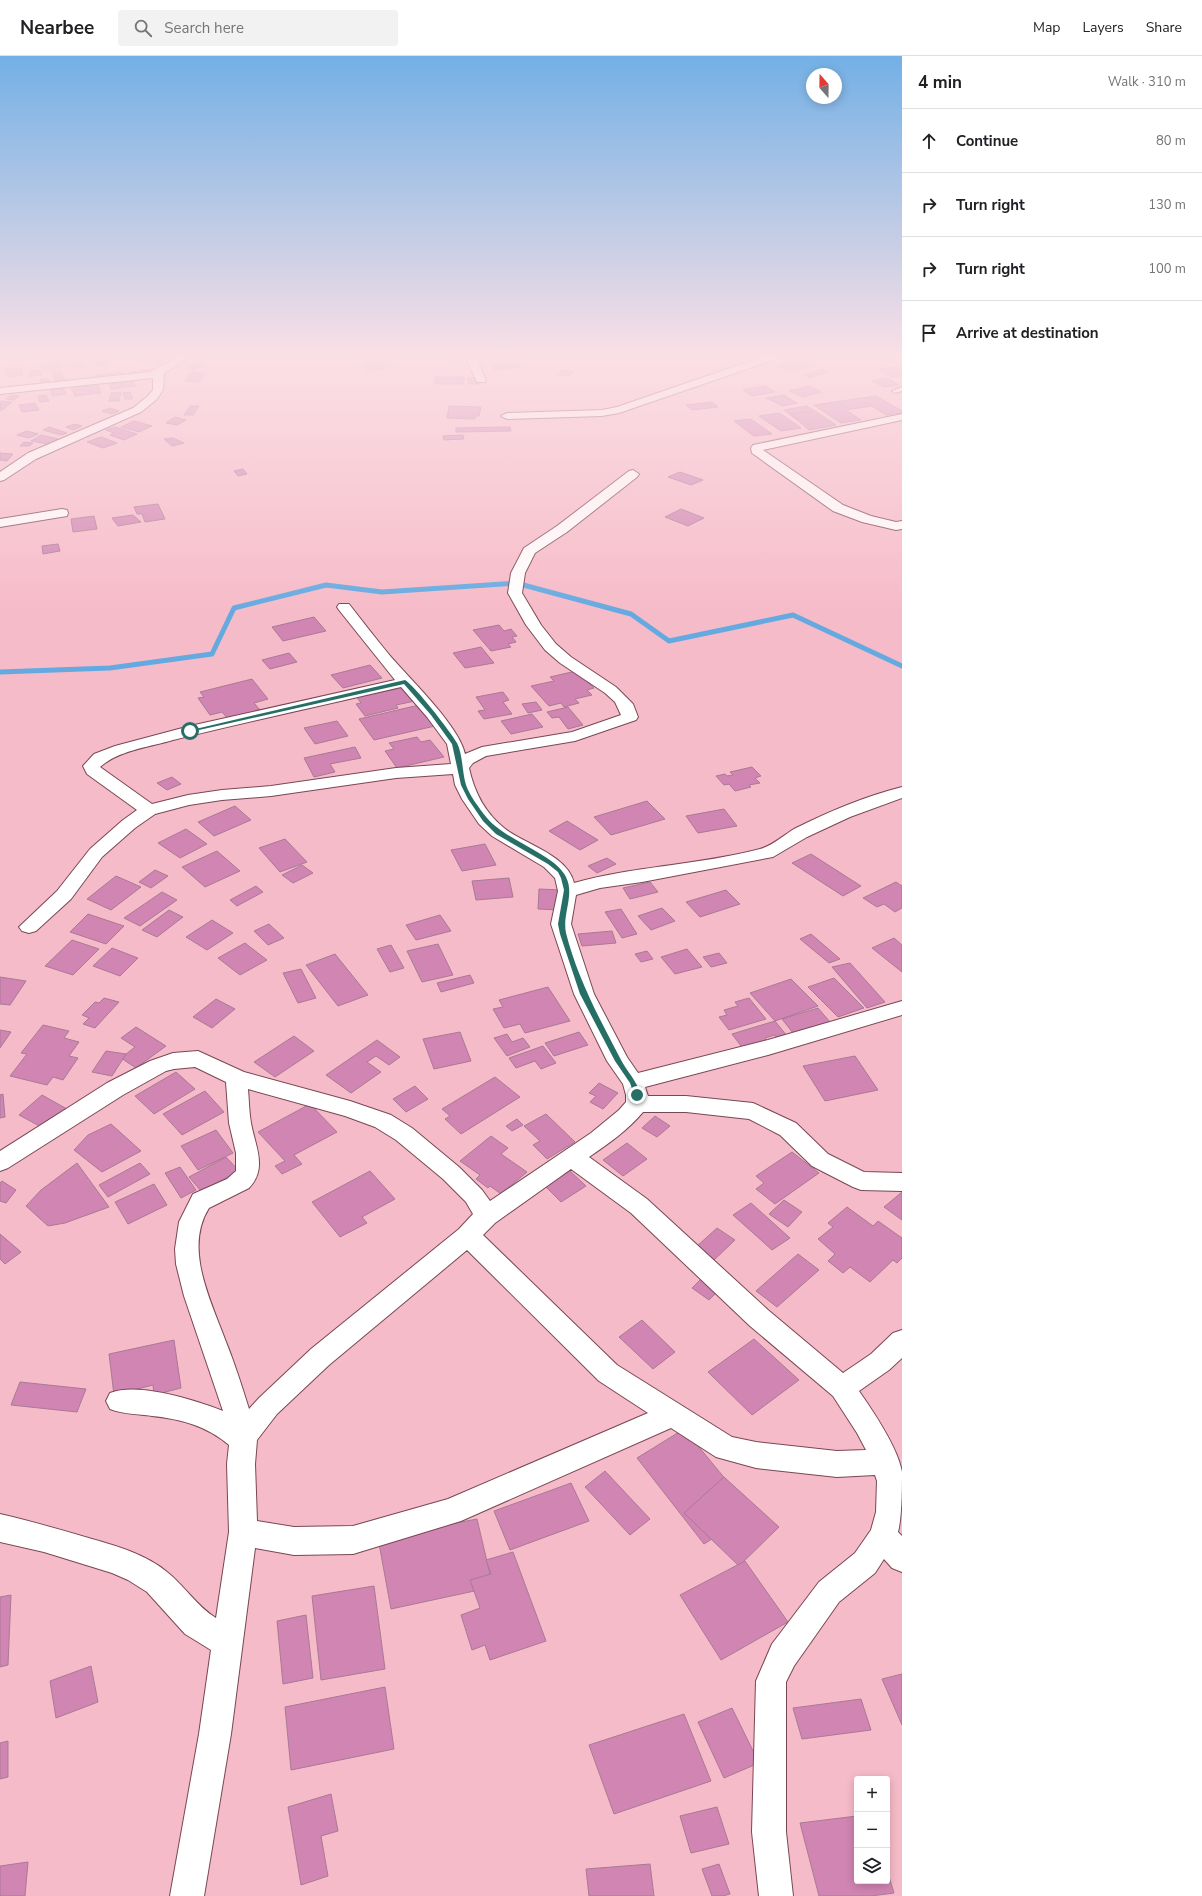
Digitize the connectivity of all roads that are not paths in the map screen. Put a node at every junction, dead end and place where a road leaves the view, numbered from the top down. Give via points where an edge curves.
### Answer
1 (69, 440) edge
2 (795, 440) edge
3 (633, 474) dead end
4 (0, 477) edge
5 (62, 513) dead end
6 (0, 522) edge
7 (902, 525) edge
8 (344, 607) dead end
9 (405, 682) junction
10 (459, 768) junction
11 (902, 792) edge
12 (149, 810) junction
13 (567, 890) junction
14 (29, 927) dead end
15 (902, 1008) edge
16 (237, 1078) junction
17 (635, 1093) junction
18 (572, 1157) junction
19 (0, 1162) edge
20 (902, 1182) edge
21 (487, 1216) junction
22 (466, 1236) junction
23 (902, 1341) edge
24 (842, 1388) junction
25 (118, 1401) dead end
26 (674, 1414) junction
27 (244, 1438) junction
28 (885, 1462) junction
29 (0, 1528) edge
30 (243, 1532) junction
31 (883, 1536) junction
32 (902, 1558) edge
33 (228, 1642) junction
34 (188, 1896) edge
35 (776, 1896) edge

1 - 4 street via 32,456
2 - 7 street via 757,448 758,453 838,508 866,519
3 - 10 street via 529,551 518,573 514,593 539,633 557,654 620,698 629,710 630,717 575,736 482,752 466,759
5 - 6 street
8 - 9 street
9 - 10 street via 455,744
9 - 12 street via 121,749 91,766
10 - 12 street via 396,773 271,791 222,794
10 - 13 street via 471,799 485,820 498,832 560,871
11 - 13 street via 844,813 767,852 598,882
12 - 14 street via 96,854 64,896
13 - 17 street via 561,924 584,994
15 - 17 street via 698,1067
16 - 19 street via 198,1059 173,1061 158,1066 115,1089
16 - 21 street via 350,1109 383,1122 404,1134 451,1173 474,1196
16 - 27 street via 240,1124 247,1152 248,1170 244,1179 236,1185 212,1193 200,1202 188,1235 187,1253 193,1285 218,1353
17 - 18 street via 627,1116
17 - 20 street via 686,1104 753,1111 788,1130 820,1160 842,1172 861,1181
18 - 21 street
18 - 24 street via 639,1206 759,1318
21 - 22 street
22 - 26 street via 490,1256 608,1373
22 - 27 street via 320,1357 268,1406
23 - 24 street via 880,1362
24 - 28 street via 867,1424
25 - 27 street via 191,1411 215,1419
26 - 28 street via 726,1448 756,1455 837,1464
26 - 30 street via 451,1512 353,1540 294,1541
27 - 30 street via 241,1464
28 - 31 street via 891,1481 890,1512
29 - 33 street via 50,1540 115,1560 138,1570 158,1582 196,1623
30 - 33 street
31 - 32 street
31 - 35 street via 865,1563 829,1592 783,1655 771,1681 769,1832
33 - 34 street

